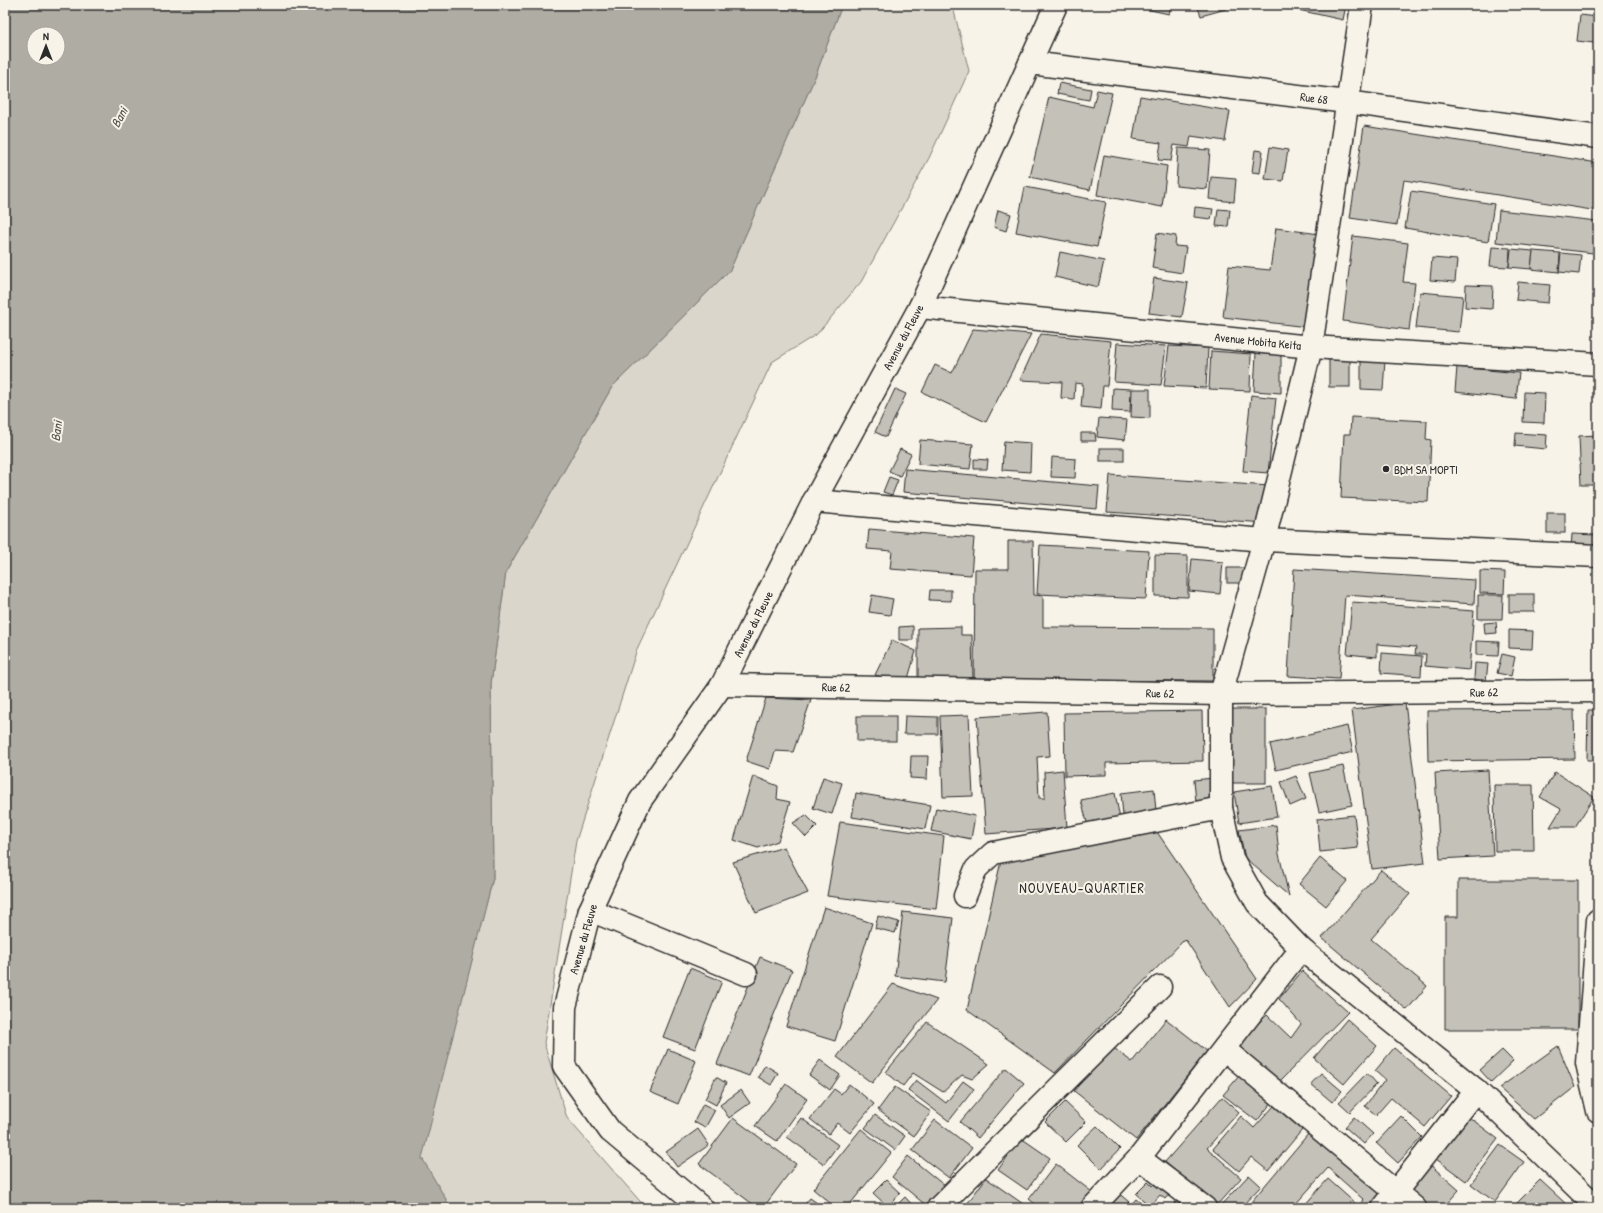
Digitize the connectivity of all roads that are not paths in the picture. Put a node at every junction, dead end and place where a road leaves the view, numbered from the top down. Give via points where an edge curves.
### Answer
1 (1056, 5) edge
2 (1362, 5) edge
3 (1030, 64) junction
4 (1347, 102) junction
5 (1598, 136) edge
6 (920, 307) junction
7 (1311, 347) junction
8 (1598, 364) edge
9 (814, 501) junction
10 (1264, 540) junction
11 (1598, 556) edge
12 (722, 685) junction
13 (1598, 691) edge
14 (1221, 694) junction
15 (1221, 808) junction
16 (965, 896) dead end
17 (590, 910) junction
18 (1598, 920) edge
19 (1301, 949) junction
20 (746, 974) dead end
21 (1160, 987) dead end
22 (1224, 1049) junction
23 (1476, 1090) junction
24 (1598, 1111) edge
25 (1139, 1158) junction
26 (1389, 1200) edge
27 (702, 1208) edge
28 (938, 1208) edge
29 (1092, 1208) edge
30 (1205, 1208) edge
31 (1415, 1208) edge
32 (1598, 1208) edge

1 - 3 street, Avenue du Fleuve
2 - 4 street
3 - 4 street, Rue 68
3 - 6 street, Avenue du Fleuve
4 - 5 street, Rue 68
4 - 7 street
6 - 7 street, Avenue Mobita Keita
6 - 9 street, Avenue du Fleuve
7 - 8 street, Avenue Mobita Keita
7 - 10 street
9 - 10 street
9 - 12 street, Avenue du Fleuve
10 - 11 street
10 - 14 street
12 - 14 street, Rue 62
12 - 17 street, Avenue du Fleuve via 640,801
13 - 14 street, Rue 62
14 - 15 street
15 - 16 street via 993,853 976,869
15 - 19 street via 1232,858 1258,902
17 - 20 street
17 - 27 street, Avenue du Fleuve via 565,1007 564,1066 610,1131
18 - 24 street via 1587,1063
19 - 22 street
19 - 23 street
21 - 28 street
22 - 25 street
22 - 26 street
23 - 26 street
23 - 32 street
25 - 29 street
25 - 30 street
26 - 31 street

